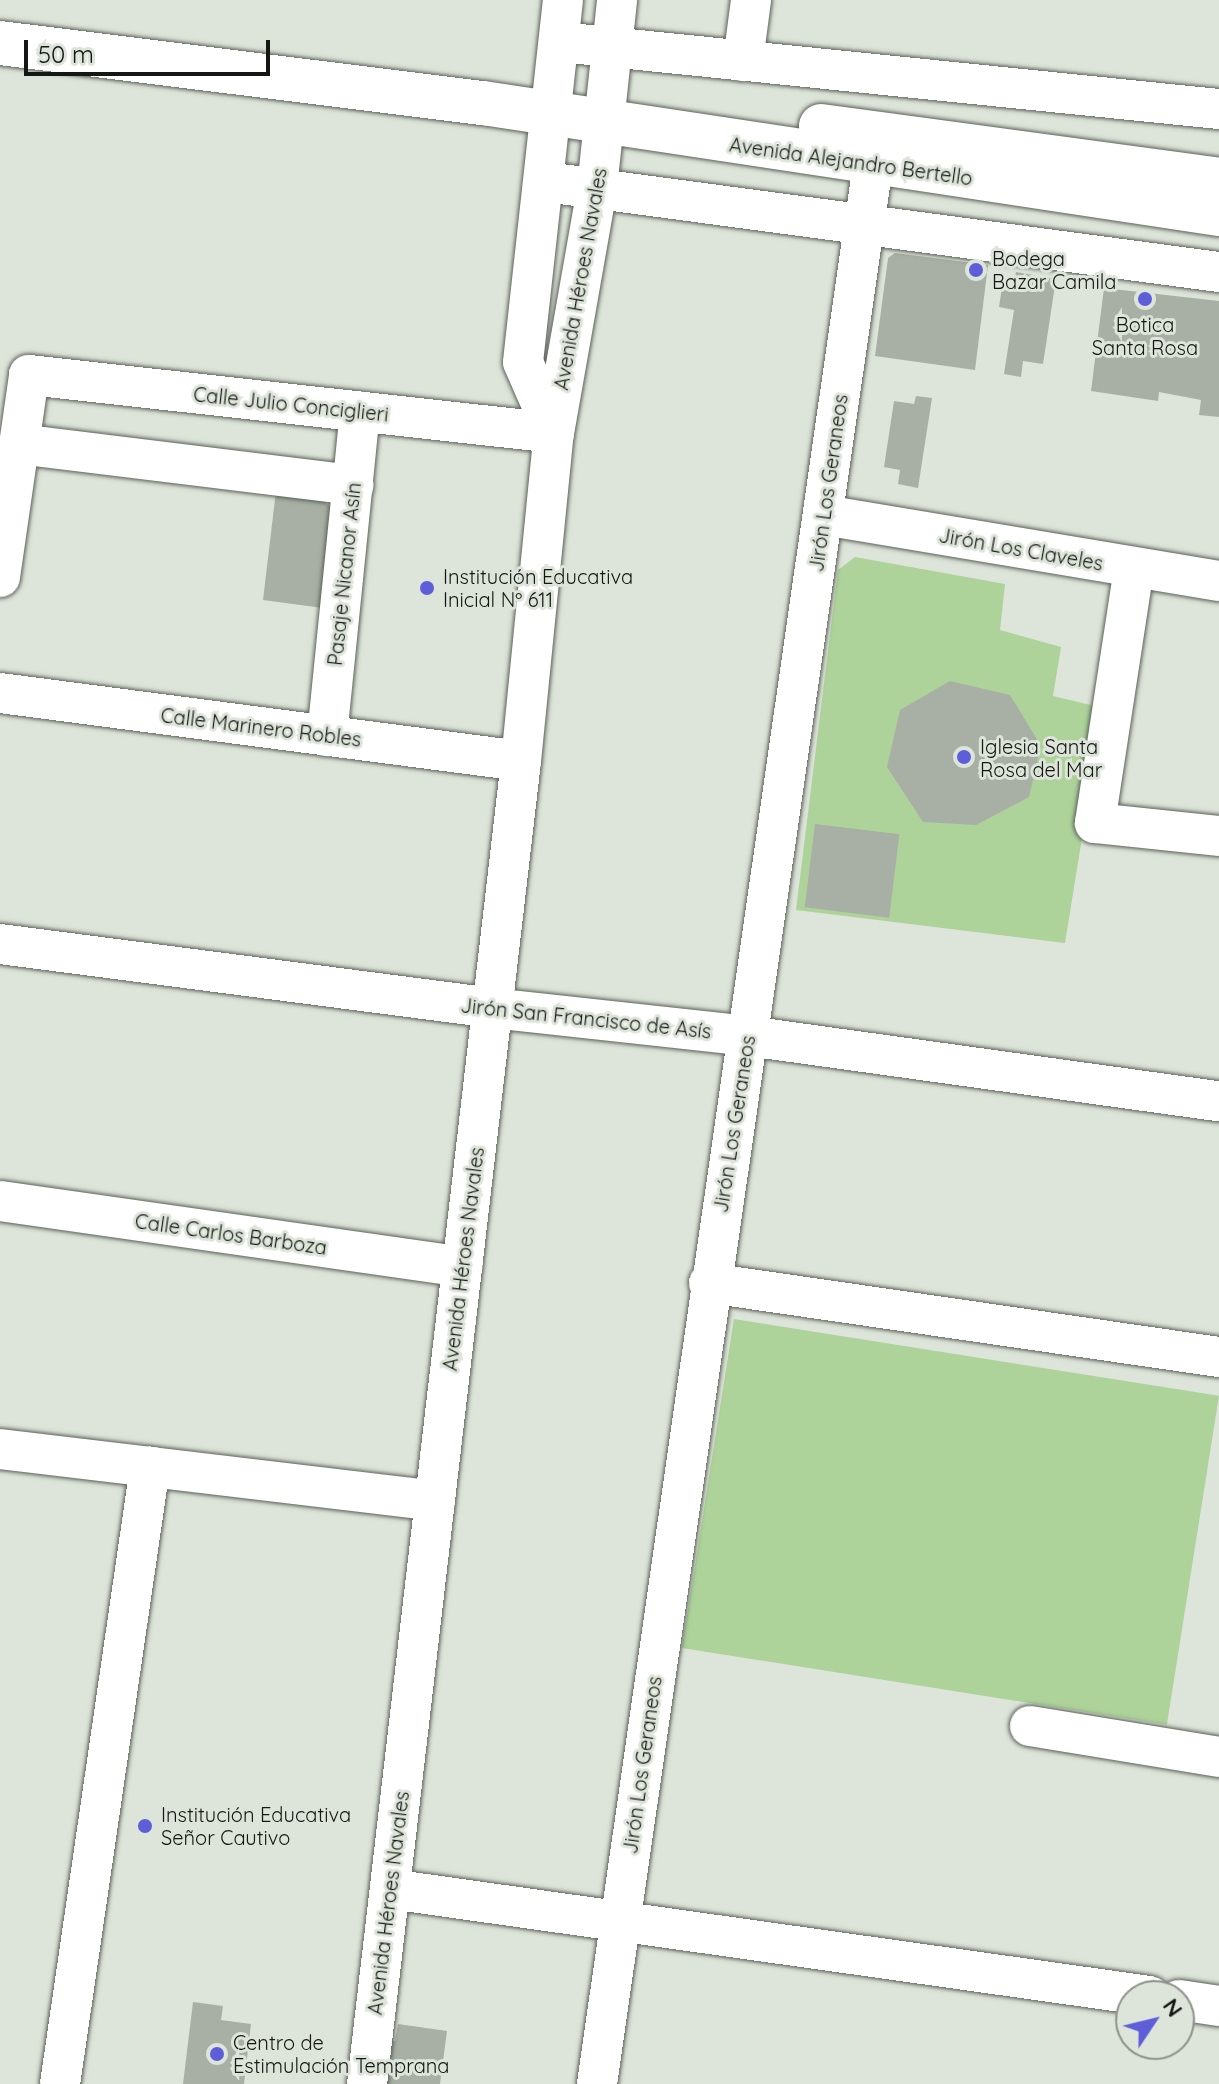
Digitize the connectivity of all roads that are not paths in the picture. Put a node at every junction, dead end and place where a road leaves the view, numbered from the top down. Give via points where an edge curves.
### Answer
1 (563, 0) edge
2 (617, 0) edge
3 (751, 0) edge
4 (560, 42) junction
5 (0, 43) edge
6 (614, 47) junction
7 (743, 61) junction
8 (555, 103) junction
9 (1219, 109) edge
10 (608, 111) junction
11 (873, 164) junction
12 (1219, 180) edge
13 (546, 182) junction
14 (597, 188) junction
15 (1219, 214) edge
16 (864, 225) junction
17 (1219, 272) edge
18 (360, 412) junction
19 (554, 433) junction
20 (19, 444) junction
21 (353, 485) junction
22 (824, 515) junction
23 (1134, 568) junction
24 (0, 577) edge
25 (1219, 581) edge
26 (0, 693) edge
27 (327, 736) junction
28 (521, 761) junction
29 (1219, 836) edge
30 (0, 944) edge
31 (492, 1008) junction
32 (748, 1036) junction
33 (1219, 1101) edge
34 (0, 1201) edge
35 (462, 1267) junction
36 (709, 1283) junction
37 (1219, 1357) edge
38 (0, 1449) edge
39 (150, 1467) junction
40 (435, 1501) junction
41 (1030, 1726) dead end
42 (1219, 1757) edge
43 (390, 1889) junction
44 (620, 1921) junction
45 (1115, 1991) edge
46 (1195, 2002) edge
47 (1219, 2006) edge
48 (60, 2084) edge
49 (367, 2084) edge
50 (597, 2084) edge

1 - 4 street, Avenida Héroes Navales
2 - 6 street, Avenida Héroes Navales
3 - 7 street
4 - 6 street
4 - 8 street, Avenida Héroes Navales
5 - 8 main road, Avenida Alejandro Bertello via 483,103
6 - 7 street
6 - 10 street, Avenida Héroes Navales
7 - 9 street
8 - 10 main road, Avenida Alejandro Bertello
8 - 13 street, Avenida Héroes Navales
10 - 11 main road, Avenida Alejandro Bertello
10 - 12 main road, Avenida Alejandro Bertello
10 - 14 street, Avenida Héroes Navales
11 - 15 main road, Avenida Alejandro Bertello
11 - 16 street, Jirón Los Geraneos
13 - 14 street
13 - 19 street, Avenida Héroes Navales via 523,362
14 - 16 street
14 - 19 street, Avenida Héroes Navales
16 - 17 street
16 - 22 street, Jirón Los Geraneos
18 - 19 street, Calle Julio Conciglieri
18 - 20 street, Calle Julio Conciglieri via 29,375
18 - 21 street, Pasaje Nicanor Asín
19 - 28 street, Avenida Héroes Navales
20 - 21 street
20 - 24 street
21 - 27 street, Pasaje Nicanor Asín
22 - 23 street, Jirón Los Claveles
22 - 32 street, Jirón Los Geraneos
23 - 25 street, Jirón Los Claveles
23 - 29 street via 1095,823
26 - 27 street, Calle Marinero Robles
27 - 28 street, Calle Marinero Robles
28 - 31 street, Avenida Héroes Navales
30 - 31 street, Jirón San Francisco de Asís
31 - 32 street, Jirón San Francisco de Asís
31 - 35 street, Avenida Héroes Navales
32 - 33 street, Jirón San Francisco de Asís
32 - 36 street, Jirón Los Geraneos
34 - 35 street, Calle Carlos Barboza
35 - 40 street, Avenida Héroes Navales
36 - 37 street
36 - 44 street, Jirón Los Geraneos
38 - 39 street
39 - 40 street
39 - 48 street
40 - 43 street, Avenida Héroes Navales
41 - 42 street
43 - 44 street
43 - 49 street, Avenida Héroes Navales
44 - 45 street
44 - 50 street, Jirón Los Geraneos
46 - 47 street

